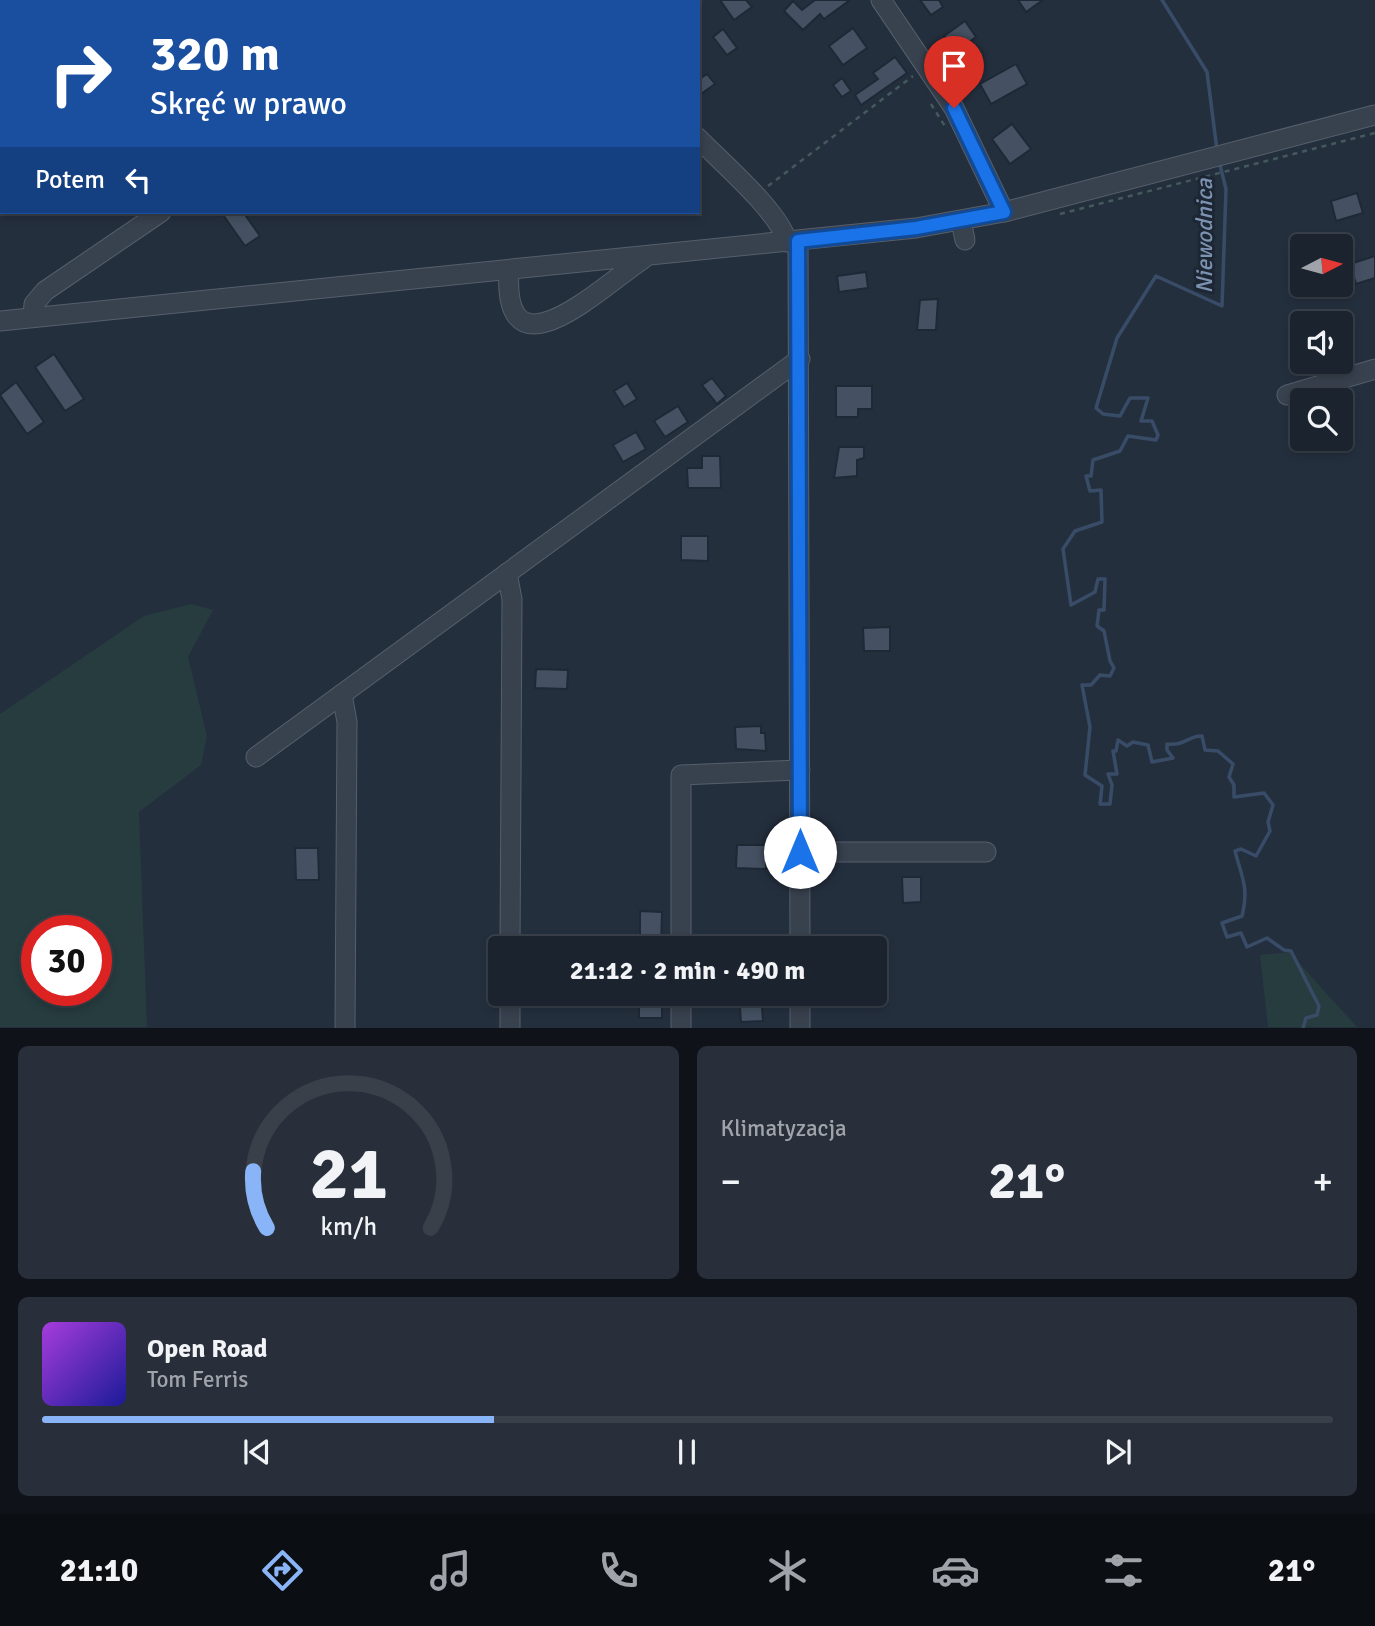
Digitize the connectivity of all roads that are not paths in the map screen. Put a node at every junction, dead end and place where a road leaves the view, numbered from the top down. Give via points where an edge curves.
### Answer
1 (881, 0) edge
2 (1375, 115) edge
3 (700, 140) edge
4 (1004, 212) junction
5 (158, 214) edge
6 (793, 242) junction
7 (646, 256) junction
8 (509, 270) junction
9 (33, 317) junction
10 (0, 321) edge
11 (800, 359) junction
12 (1375, 369) edge
13 (1287, 395) dead end
14 (507, 573) junction
15 (342, 694) junction
16 (256, 757) dead end
17 (800, 770) junction
18 (800, 852) junction
19 (986, 852) dead end
20 (510, 936) edge
21 (681, 936) edge
22 (800, 936) edge
23 (510, 1006) edge
24 (681, 1006) edge
25 (800, 1006) edge
26 (345, 1027) edge
27 (510, 1027) edge
28 (681, 1027) edge
29 (800, 1027) edge

1 - 4 street via 954,108
2 - 4 street via 1207,170 1060,208
3 - 6 street
4 - 6 street via 963,230
5 - 9 street via 45,291 34,303
6 - 7 street
6 - 11 street
7 - 8 street
7 - 8 street via 547,324 525,324 516,317 507,292
8 - 9 street
9 - 10 street
11 - 14 street
11 - 17 street
12 - 13 street
14 - 15 street
14 - 20 street via 512,599
15 - 16 street
15 - 26 street via 347,722
17 - 18 street
17 - 21 street via 681,775
18 - 19 street
18 - 22 street
23 - 27 street
24 - 28 street
25 - 29 street

